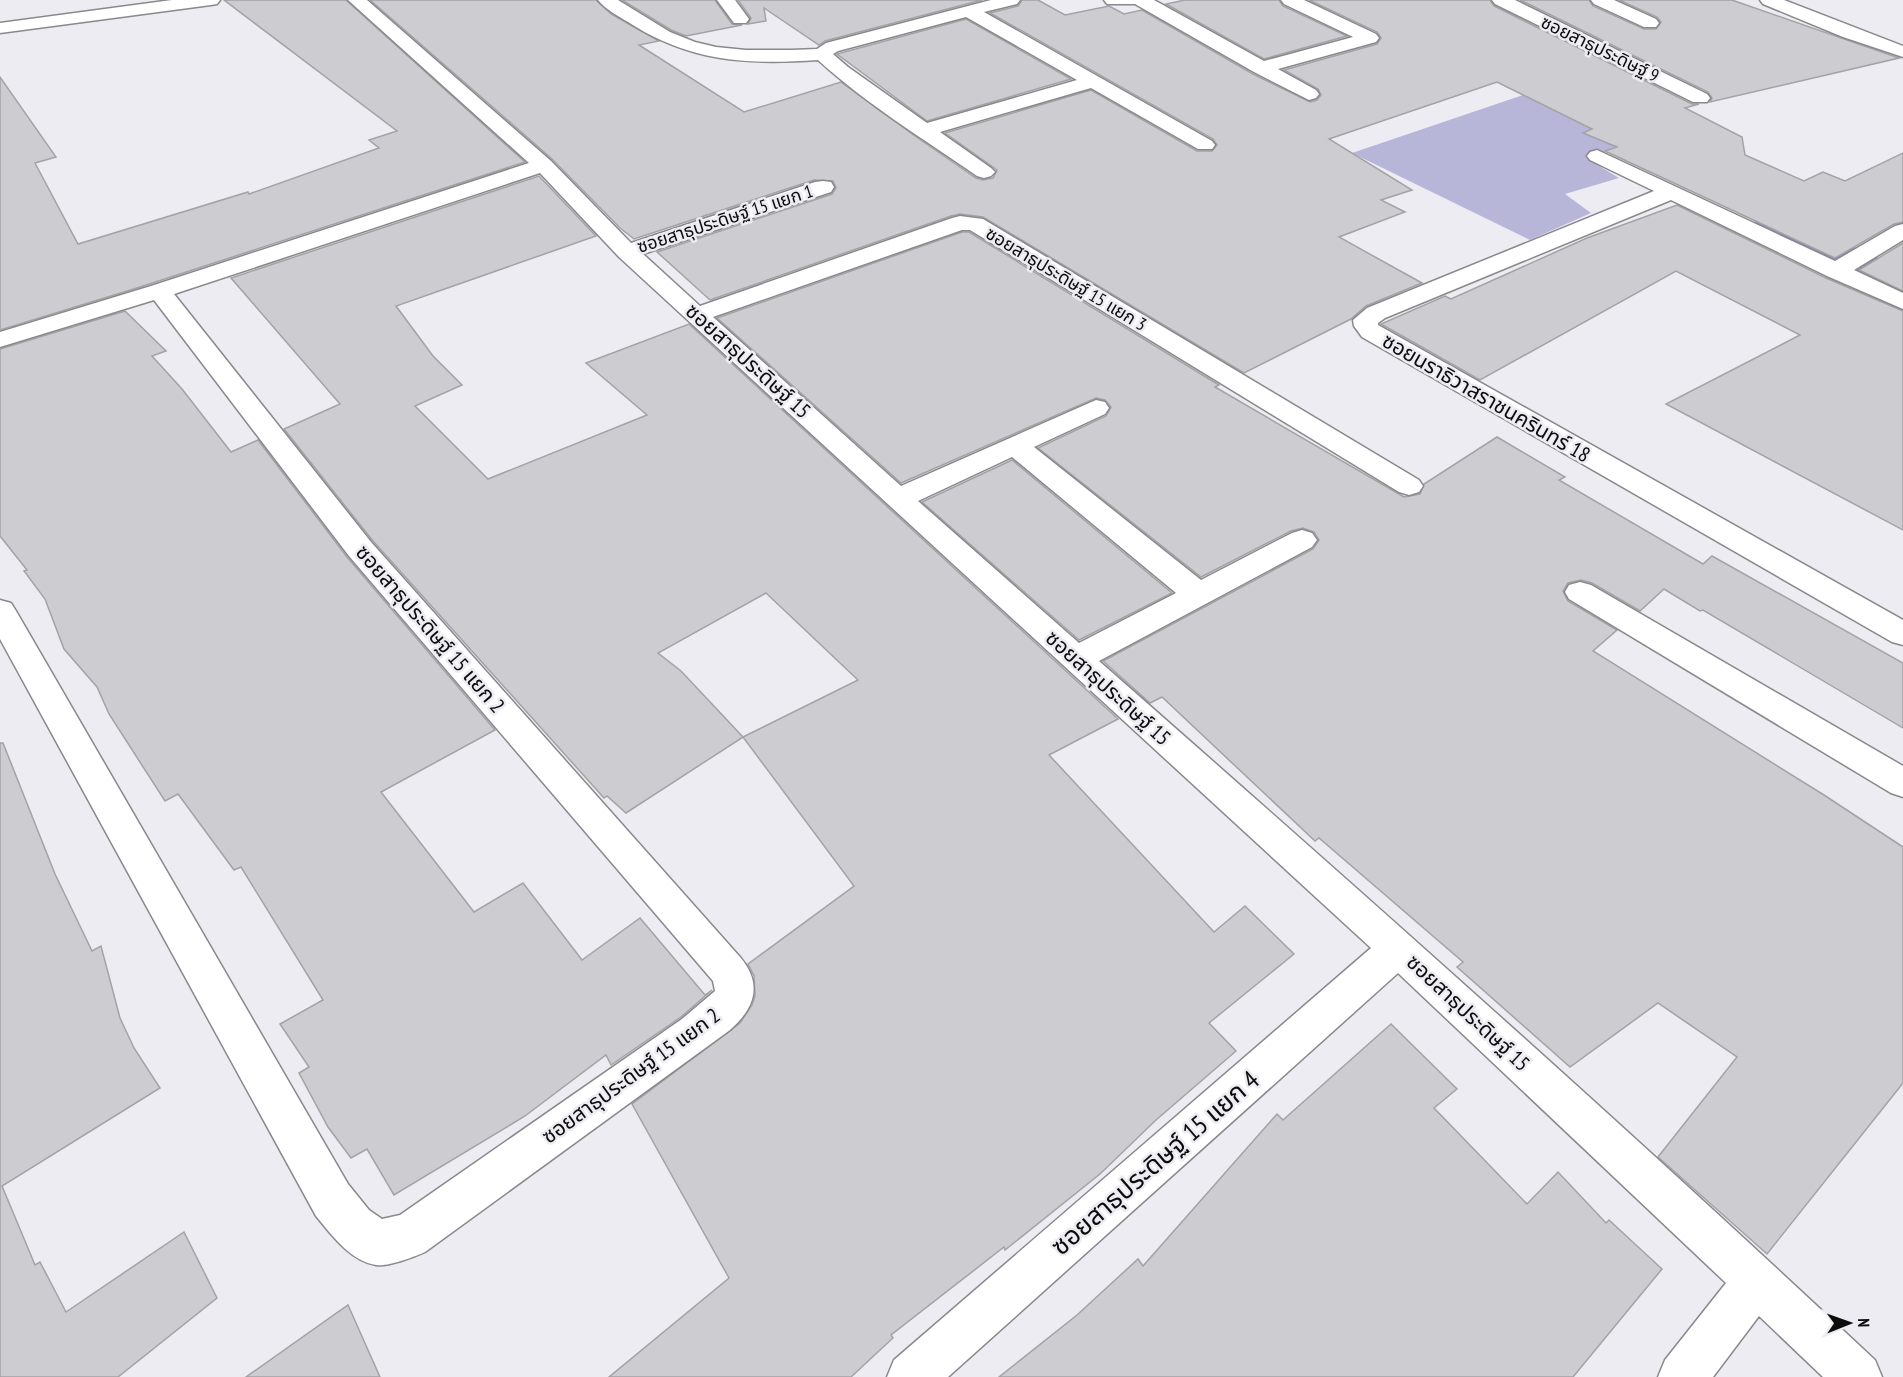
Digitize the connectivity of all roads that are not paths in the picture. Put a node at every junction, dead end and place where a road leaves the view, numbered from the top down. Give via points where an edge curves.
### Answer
1 (211, 0) edge
2 (357, 0) edge
3 (607, 0) edge
4 (726, 0) edge
5 (1011, 0) edge
6 (1113, 0) edge
7 (1129, 0) edge
8 (1141, 0) edge
9 (1290, 0) edge
10 (1501, 0) edge
11 (1600, 0) edge
12 (1769, 0) edge
13 (970, 12) junction
14 (740, 19) dead end
15 (1650, 23) dead end
16 (0, 28) edge
17 (1903, 52) edge
18 (822, 54) junction
19 (1261, 68) junction
20 (1091, 82) junction
21 (1309, 94) dead end
22 (1700, 98) dead end
23 (924, 130) junction
24 (1205, 145) dead end
25 (1597, 156) dead end
26 (544, 165) junction
27 (984, 172) dead end
28 (823, 187) dead end
29 (1671, 192) junction
30 (1903, 231) edge
31 (627, 252) junction
32 (1835, 271) junction
33 (159, 291) junction
34 (1903, 302) edge
35 (697, 315) junction
36 (0, 340) edge
37 (1096, 408) dead end
38 (1016, 446) junction
39 (1409, 486) dead end
40 (898, 499) junction
41 (1302, 540) dead end
42 (1580, 592) dead end
43 (1199, 595) junction
44 (0, 611) edge
45 (1903, 634) edge
46 (1076, 659) junction
47 (1903, 783) edge
48 (1398, 948) junction
49 (1757, 1281) junction
50 (911, 1377) edge
51 (1682, 1377) edge
52 (1858, 1377) edge

1 - 16 street
2 - 26 street, ซอยสาธุประดิษฐ์ 15
3 - 18 street via 640,24 700,50 759,56
4 - 14 street
5 - 13 street
6 - 7 street
8 - 19 street
9 - 19 street via 1370,38
10 - 22 street, ซอยสาธุประดิษฐ์ 9
11 - 15 street
12 - 17 street
13 - 18 street via 832,47
13 - 20 street
18 - 23 street
19 - 21 street
20 - 23 street
20 - 24 street
23 - 27 street
25 - 29 street
26 - 31 street, ซอยสาธุประดิษฐ์ 15
26 - 33 street
28 - 31 street, ซอยสาธุประดิษฐ์ 15 แยก 1
29 - 32 street
29 - 45 street, ซอยนราธิวาสราชนครินทร์ 18 via 1376,313 1365,320 1366,326
30 - 32 street
31 - 35 street, ซอยสาธุประดิษฐ์ 15
32 - 34 street
33 - 36 street
33 - 44 street, ซอยสาธุประดิษฐ์ 15 แยก 2 via 360,549 716,956 735,981 730,1002 696,1032 409,1236 377,1243 353,1226 332,1200
35 - 39 street, ซอยสาธุประดิษฐ์ 15 แยก 3 via 960,223 975,224
35 - 40 street, ซอยสาธุประดิษฐ์ 15
37 - 38 street
38 - 40 street
38 - 43 street
40 - 46 street, ซอยสาธุประดิษฐ์ 15
41 - 43 street
42 - 47 street
43 - 46 street
46 - 48 street, ซอยสาธุประดิษฐ์ 15
48 - 49 street, ซอยสาธุประดิษฐ์ 15
48 - 50 street, ซอยสาธุประดิษฐ์ 15 แยก 4
49 - 51 street
49 - 52 street, ซอยสาธุประดิษฐ์ 15

